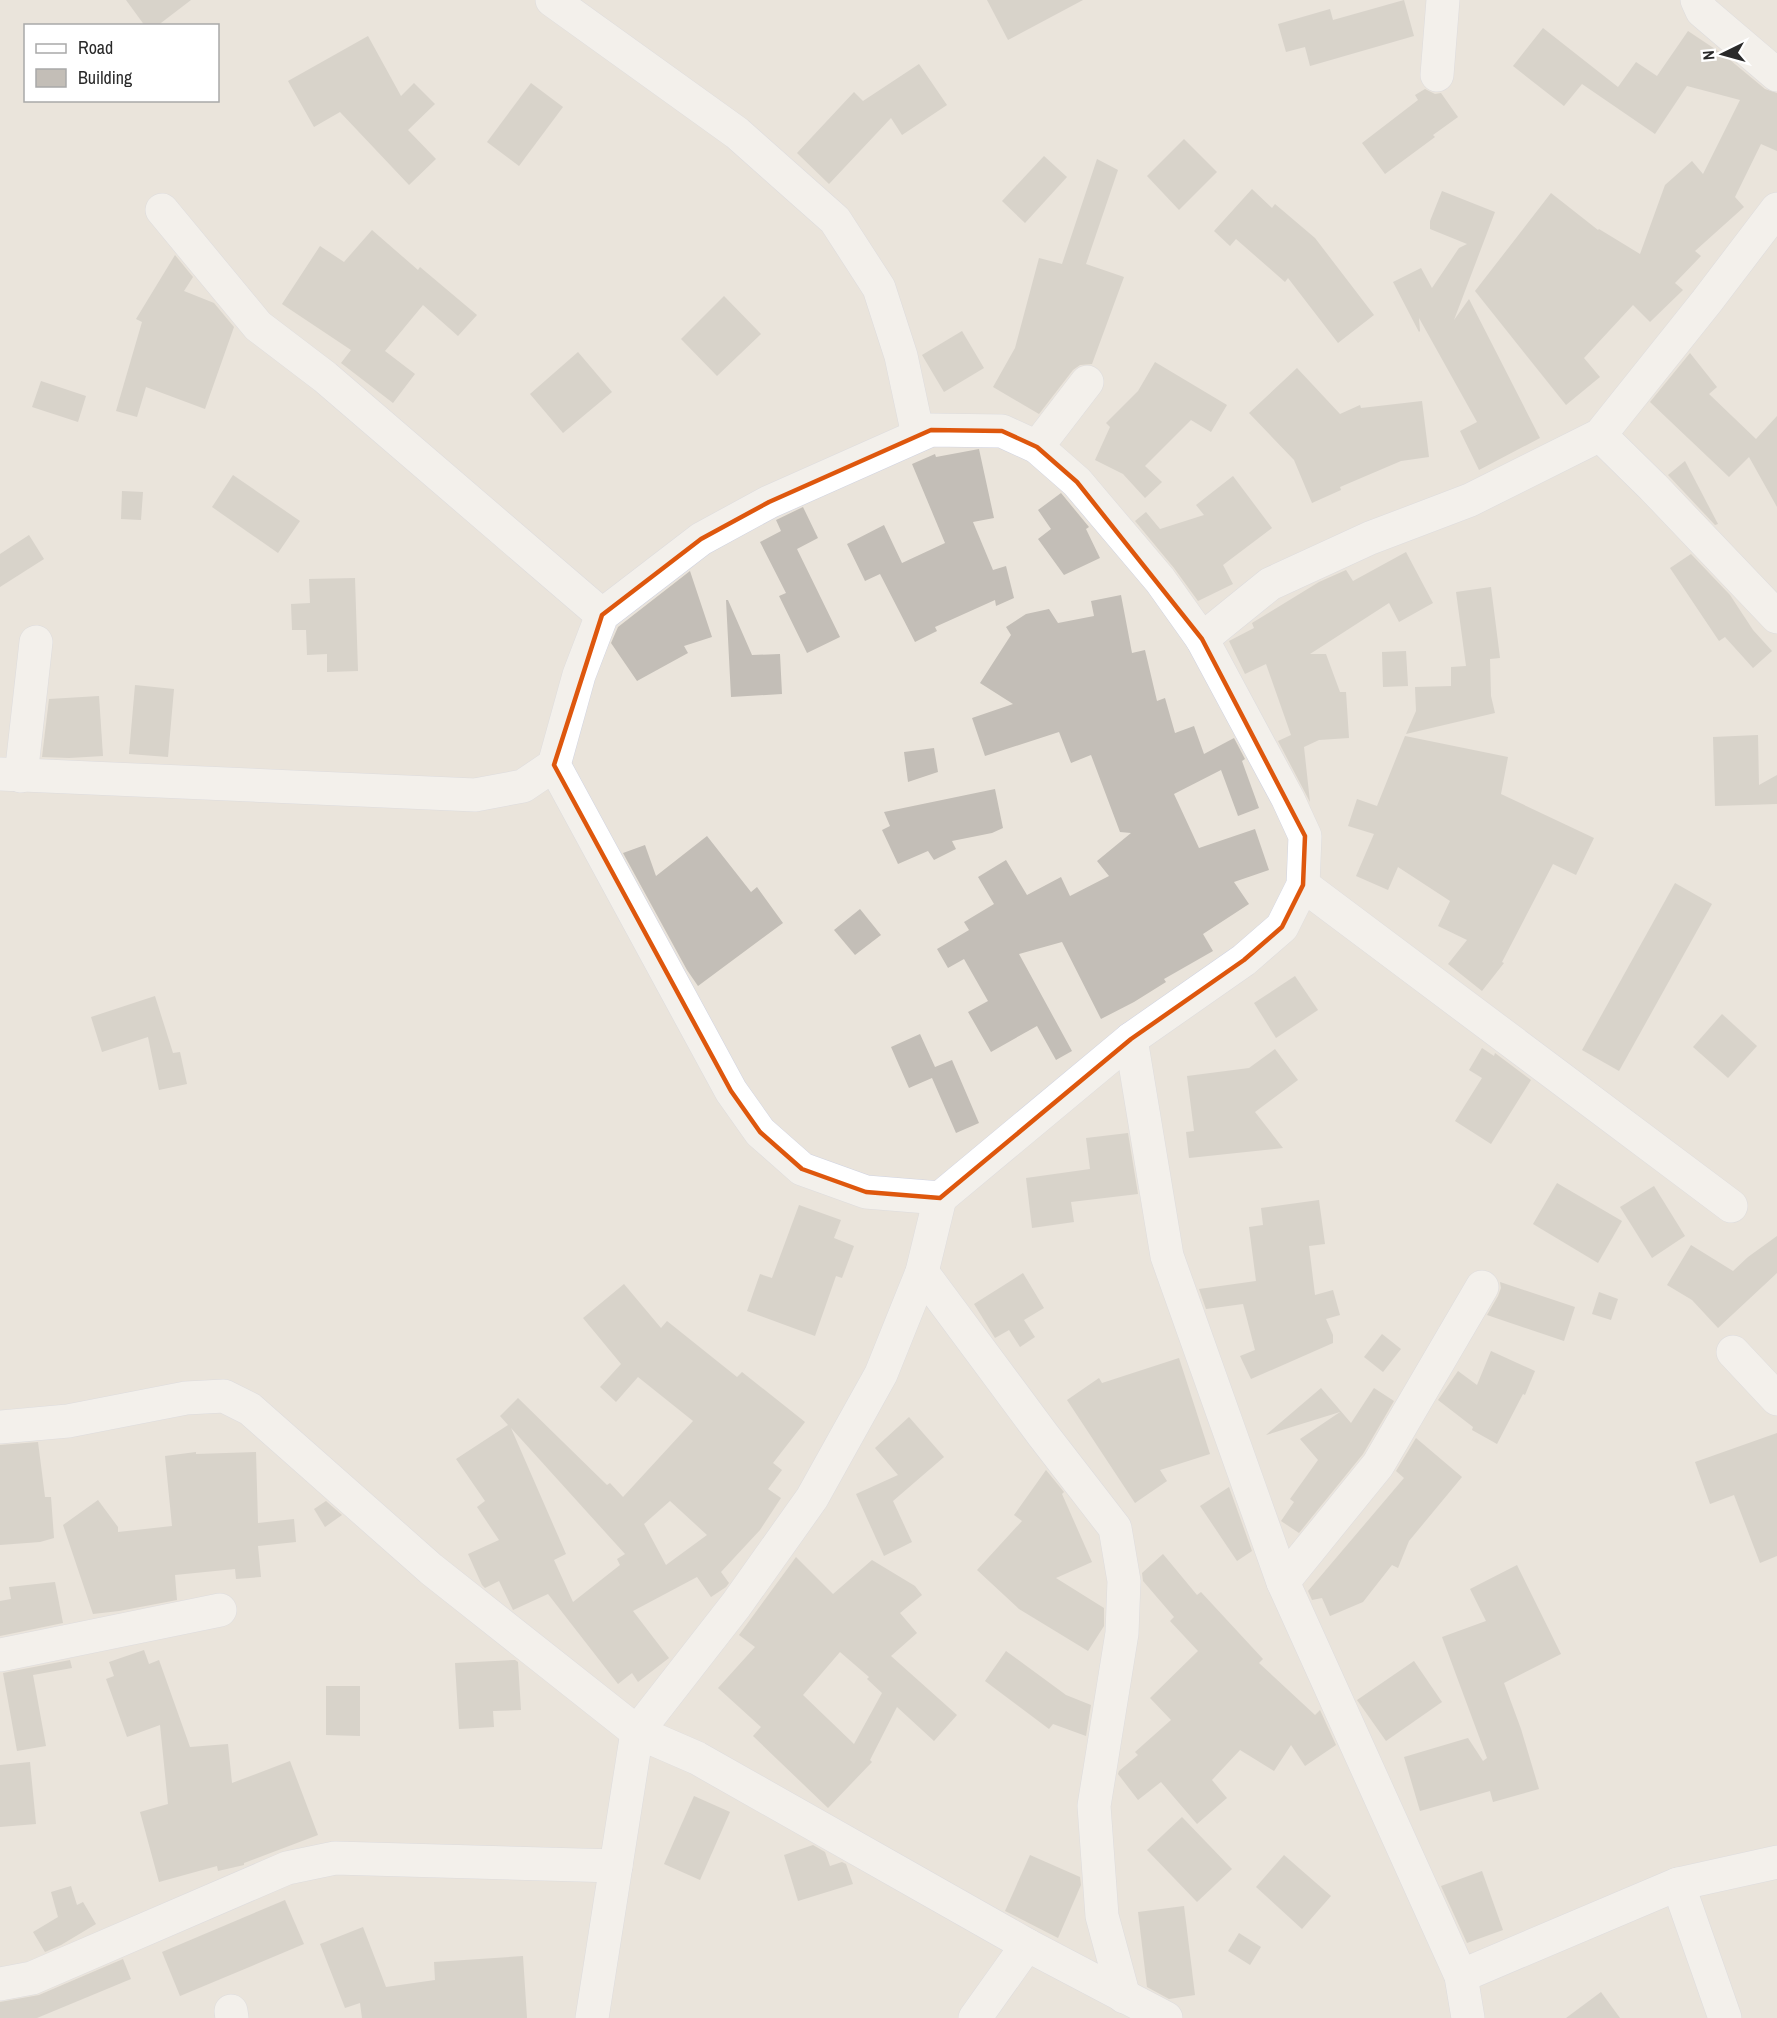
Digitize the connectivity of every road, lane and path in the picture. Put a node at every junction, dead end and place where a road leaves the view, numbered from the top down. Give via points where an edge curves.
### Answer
1 (552, 0) edge
2 (1443, 0) edge
3 (1696, 0) edge
4 (1437, 75) dead end
5 (1777, 75) edge
6 (1777, 209) edge
7 (162, 210) dead end
8 (1087, 382) dead end
9 (918, 435) junction
10 (1600, 435) junction
11 (1037, 447) junction
12 (602, 615) junction
13 (1777, 617) edge
14 (1202, 639) junction
15 (36, 642) dead end
16 (554, 765) junction
17 (10, 775) edge
18 (1303, 885) junction
19 (1131, 1039) junction
20 (940, 1198) junction
21 (1731, 1206) dead end
22 (922, 1272) junction
23 (1482, 1287) dead end
24 (1733, 1352) dead end
25 (1777, 1399) edge
26 (0, 1427) edge
27 (1283, 1582) junction
28 (220, 1610) dead end
29 (0, 1655) edge
30 (637, 1732) junction
31 (1777, 1862) edge
32 (616, 1866) junction
33 (1678, 1884) junction
34 (1028, 1945) junction
35 (1461, 1976) junction
36 (0, 1984) edge
37 (1124, 1997) junction
38 (592, 2018) edge
39 (975, 2018) edge
40 (1166, 2018) edge
41 (1468, 2018) edge
42 (1725, 2018) edge

1 - 9 street via 736,133 835,220 879,288 901,356
2 - 4 street
3 - 5 street via 1702,11
6 - 10 street
7 - 12 street via 258,326 325,377
8 - 11 street
9 - 11 street via 931,430 1002,431
9 - 12 street via 769,502 701,539
10 - 13 street
10 - 14 street via 1470,500 1370,538 1270,584
11 - 14 street via 1077,482 1160,580
12 - 16 street via 579,675
14 - 18 street via 1305,836
15 - 17 street
16 - 17 street via 523,786 475,795
16 - 20 street via 731,1091 760,1132 802,1169 866,1192
18 - 19 street via 1282,927 1244,960
18 - 21 street
19 - 20 street
19 - 27 street via 1167,1256
20 - 22 street
22 - 30 street via 882,1374 812,1498 736,1605
22 - 37 street via 1115,1527 1124,1581 1122,1633 1095,1806 1102,1916
23 - 27 street via 1378,1464
24 - 25 street
26 - 30 street via 68,1421 186,1398 224,1396 250,1409 431,1569
27 - 35 street
28 - 29 street
30 - 32 street
30 - 34 street via 697,1758
31 - 33 street
32 - 36 street via 335,1858 287,1868 32,1978
32 - 38 street
33 - 35 street
33 - 42 street
34 - 37 street
34 - 39 street
35 - 41 street
37 - 40 street

